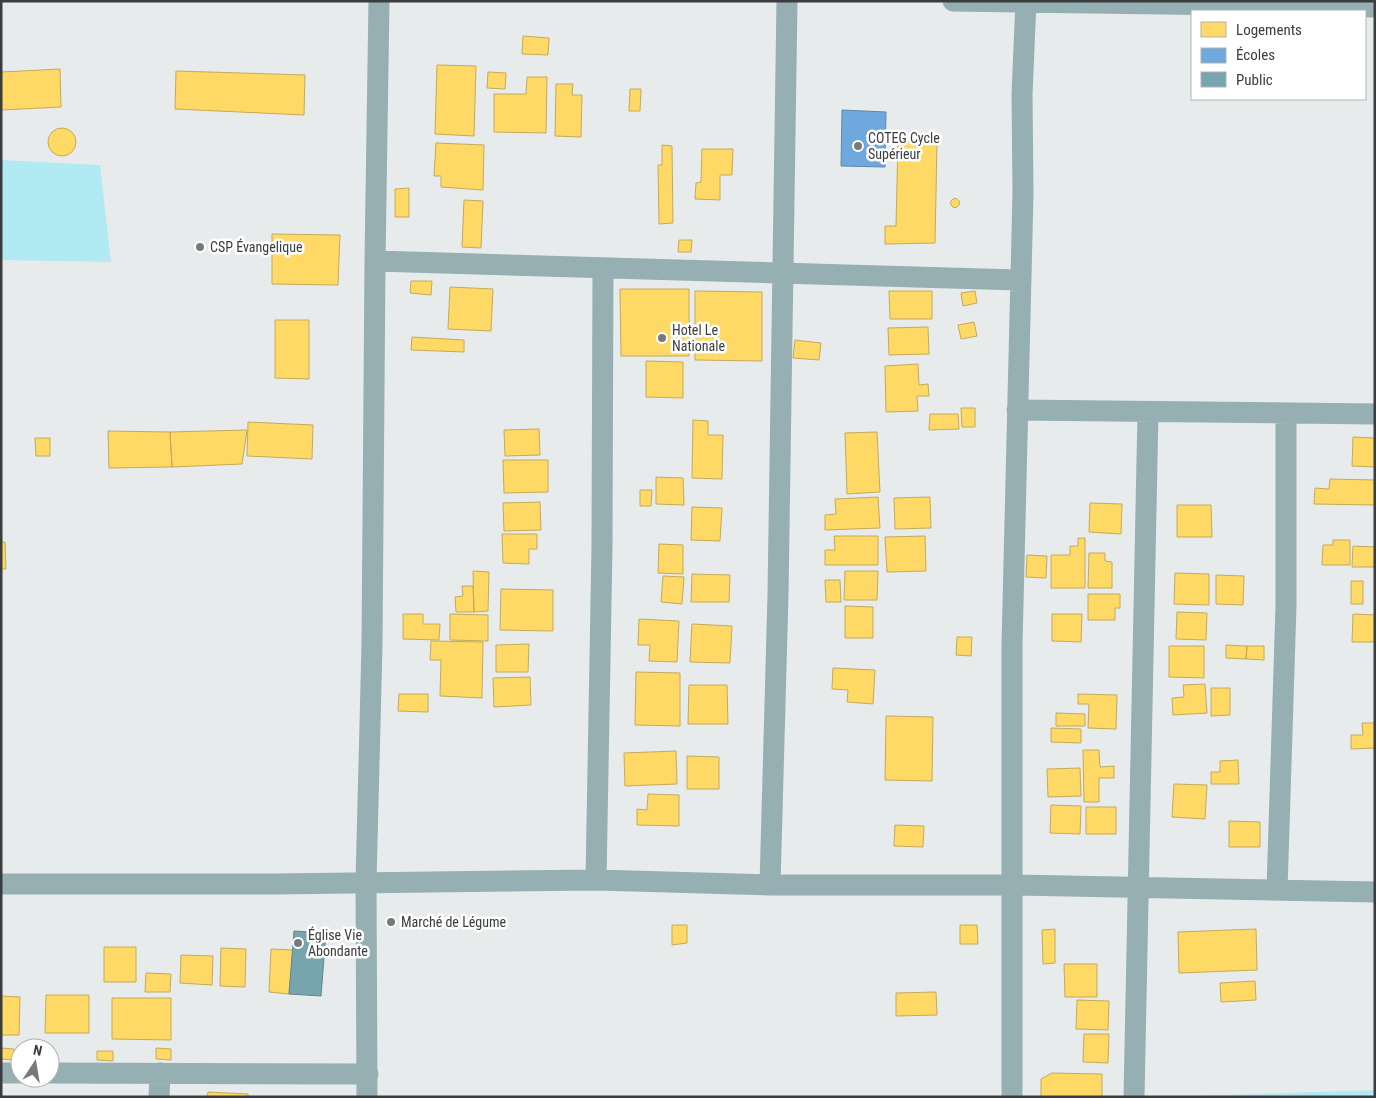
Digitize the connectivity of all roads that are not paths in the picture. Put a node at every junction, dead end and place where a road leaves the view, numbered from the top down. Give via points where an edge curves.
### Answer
1 (380, 1) edge
2 (787, 1) edge
3 (953, 1) edge
4 (1026, 2) edge
5 (1311, 4) edge
6 (1375, 7) edge
7 (375, 261) junction
8 (602, 268) junction
9 (784, 272) junction
10 (1021, 280) junction
11 (1017, 410) junction
12 (1148, 412) junction
13 (1286, 414) junction
14 (1375, 414) edge
15 (596, 880) junction
16 (366, 882) junction
17 (1, 884) edge
18 (770, 885) junction
19 (1011, 885) junction
20 (1139, 888) junction
21 (1277, 890) junction
22 (1375, 892) edge
23 (60, 1073) edge
24 (160, 1073) junction
25 (368, 1074) junction
26 (159, 1097) edge
27 (367, 1097) edge
28 (1012, 1097) edge
29 (1134, 1097) edge

1 - 7 street
2 - 9 street
3 - 4 street
4 - 5 street
4 - 10 street
5 - 6 street
7 - 8 street
7 - 16 street via 372,645
8 - 9 street
8 - 15 street via 602,547
9 - 10 street
9 - 18 street
10 - 11 street
11 - 12 street
11 - 19 street
12 - 13 street
12 - 20 street
13 - 14 street
13 - 21 street via 1286,606
15 - 16 street
15 - 18 street
16 - 17 street
16 - 25 street
18 - 19 street
19 - 20 street
19 - 28 street
20 - 21 street
20 - 29 street
21 - 22 street
23 - 24 street
24 - 25 street
24 - 26 street
25 - 27 street

